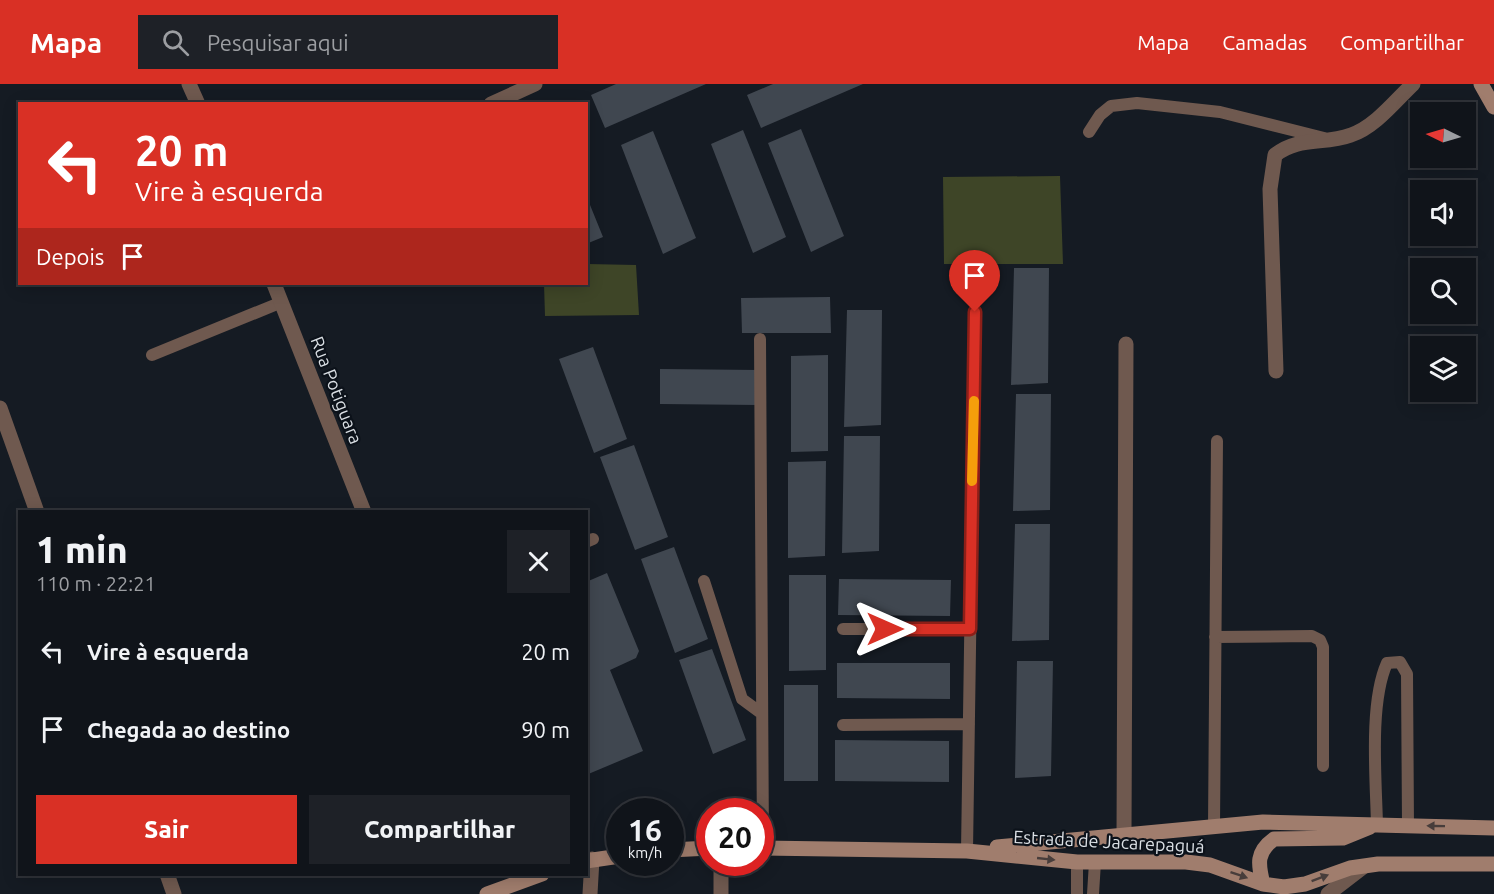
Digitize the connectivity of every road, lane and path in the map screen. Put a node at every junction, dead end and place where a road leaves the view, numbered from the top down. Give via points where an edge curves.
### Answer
1 (189, 84) edge
2 (535, 84) edge
3 (1413, 84) edge
4 (1481, 84) edge
5 (197, 102) edge
6 (494, 102) edge
7 (1494, 107) edge
8 (1089, 132) dead end
9 (1331, 140) junction
10 (274, 285) edge
11 (282, 302) junction
12 (975, 312) dead end
13 (760, 339) dead end
14 (1126, 344) dead end
15 (152, 355) dead end
16 (1276, 371) dead end
17 (0, 408) edge
18 (1216, 441) dead end
19 (6, 446) edge
20 (36, 510) edge
21 (363, 510) edge
22 (704, 582) dead end
23 (843, 629) dead end
24 (970, 629) junction
25 (1215, 637) junction
26 (761, 713) junction
27 (969, 724) junction
28 (843, 725) dead end
29 (1323, 766) dead end
30 (762, 798) edge
31 (1377, 825) junction
32 (1408, 826) junction
33 (1214, 827) junction
34 (1494, 828) edge
35 (1124, 835) junction
36 (774, 848) edge
37 (968, 850) junction
38 (606, 858) edge
39 (589, 860) edge
40 (1077, 862) junction
41 (1095, 862) junction
42 (1494, 864) edge
43 (1364, 866) junction
44 (168, 876) edge
45 (531, 876) edge
46 (721, 876) edge
47 (509, 880) edge
48 (1265, 889) edge
49 (174, 894) edge
50 (487, 894) edge
51 (590, 894) edge
52 (721, 894) edge
53 (1077, 894) edge
54 (1093, 894) edge
55 (1328, 894) edge

1 - 5 street
2 - 6 street
3 - 9 street via 1367,126
4 - 7 main road
8 - 9 lane via 1111,106 1137,103 1220,112
9 - 16 street via 1287,146 1275,156 1272,167
10 - 11 street, Rua Potiguara
11 - 15 lane
11 - 21 street, Rua Potiguara
12 - 24 lane
13 - 26 lane
14 - 35 street
17 - 19 street
18 - 25 lane
19 - 20 street
22 - 26 lane via 742,699
23 - 24 lane
24 - 27 lane
25 - 29 lane via 1312,636 1320,640
25 - 33 lane
26 - 30 lane
27 - 28 lane
27 - 37 lane
31 - 32 main road, Estrada de Jacarepaguá
31 - 32 lane via 1380,679 1387,663 1400,662 1407,674
31 - 33 main road, Estrada de Jacarepaguá via 1263,822
31 - 48 main road via 1342,838 1274,839 1258,860
34 -> 32 main road, Estrada de Jacarepaguá
33 - 35 main road, Estrada de Jacarepaguá
35 - 37 main road, Estrada de Jacarepaguá
36 - 37 main road, Estrada de Jacarepaguá
37 -> 40 main road, Estrada de Jacarepaguá
38 - 39 main road
39 - 51 street
40 - 41 main road, Estrada de Jacarepaguá
40 - 53 lane
41 -> 48 main road, Estrada de Jacarepaguá via 1210,865
41 - 54 lane
42 - 43 main road, Estrada de Jacarepaguá
48 -> 43 main road, Estrada de Jacarepaguá via 1297,886
43 - 55 street
44 - 49 street
45 - 47 main road
46 - 52 street
47 - 50 main road

